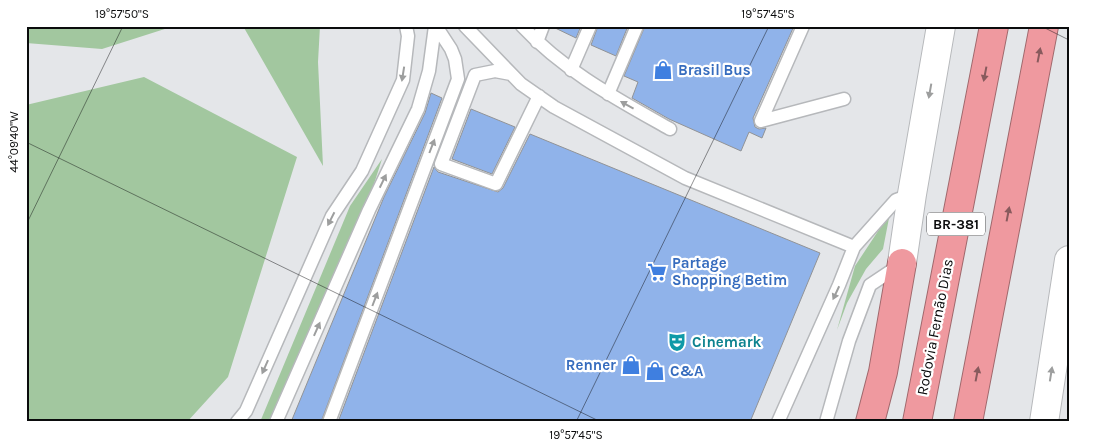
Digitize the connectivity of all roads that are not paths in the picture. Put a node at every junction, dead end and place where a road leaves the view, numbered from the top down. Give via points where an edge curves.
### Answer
1 (406, 26) edge
2 (436, 26) edge
3 (465, 26) edge
4 (522, 26) edge
5 (543, 26) edge
6 (590, 26) edge
7 (637, 26) edge
8 (803, 26) edge
9 (941, 26) edge
10 (994, 26) edge
11 (1044, 26) edge
12 (537, 42) junction
13 (571, 70) junction
14 (512, 74) junction
15 (608, 94) junction
16 (539, 96) junction
17 (844, 100) dead end
18 (670, 129) dead end
19 (912, 194) junction
20 (854, 247) junction
21 (1069, 260) edge
22 (902, 263) junction
23 (237, 422) edge
24 (276, 422) edge
25 (329, 422) edge
26 (778, 422) edge
27 (826, 422) edge
28 (870, 422) edge
29 (917, 422) edge
30 (968, 422) edge
31 (1044, 422) edge

1 -> 23 lane via 408,36 403,80 362,172 332,216 246,411
24 -> 2 lane via 369,210 418,109 429,71
25 -> 2 lane via 458,79 453,54
3 - 14 lane
4 - 12 lane
5 - 12 lane
6 - 13 lane
7 - 15 lane
8 - 17 lane via 761,121
9 -> 19 main road, BR-381
10 -> 29 highway, Rodovia Fernão Dias / BR-381
30 -> 11 highway, BR-381
12 - 13 lane
13 - 15 lane
14 - 16 lane
14 - 16 lane via 475,75 441,164 496,184
18 -> 15 lane
16 - 20 lane via 685,178
19 - 20 lane via 896,200
19 - 22 main road, BR-381
20 -> 26 lane
31 -> 21 main road
22 - 27 lane via 870,286 849,341
22 - 28 highway, BR-381 via 883,372

